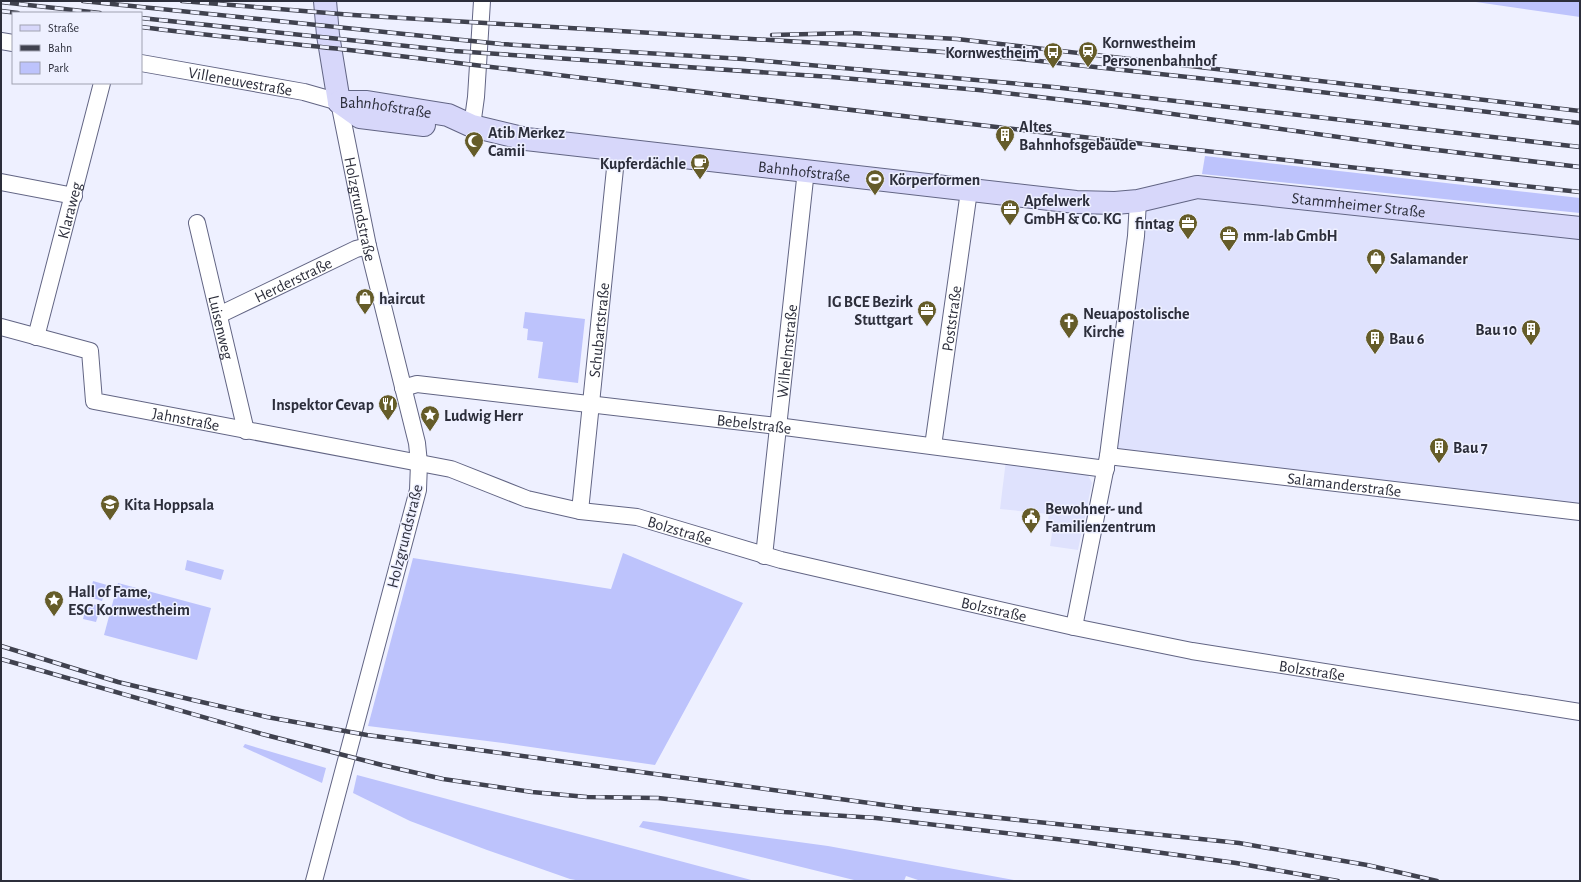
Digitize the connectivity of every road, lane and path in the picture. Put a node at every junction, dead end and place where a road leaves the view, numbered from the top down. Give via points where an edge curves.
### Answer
1 (325, 1) edge
2 (482, 1) edge
3 (1, 41) edge
4 (12, 43) edge
5 (142, 63) edge
6 (334, 70) junction
7 (102, 84) edge
8 (304, 92) junction
9 (339, 102) junction
10 (472, 126) junction
11 (617, 149) junction
12 (806, 170) junction
13 (1, 182) edge
14 (969, 191) junction
15 (74, 196) junction
16 (1138, 200) junction
17 (197, 223) dead end
18 (1580, 228) edge
19 (368, 246) junction
20 (219, 315) junction
21 (1, 328) edge
22 (36, 337) junction
23 (403, 388) junction
24 (592, 404) junction
25 (777, 426) junction
26 (246, 431) junction
27 (933, 446) junction
28 (419, 463) junction
29 (1107, 463) junction
30 (580, 511) junction
31 (1580, 512) edge
32 (764, 556) junction
33 (1074, 627) junction
34 (1580, 712) edge
35 (314, 881) edge

1 - 6 main road, Holzgrundstraße
2 - 10 street
3 - 4 street
5 - 8 street, Villeneuvestraße
6 - 8 street via 323,85
6 - 9 main road, Holzgrundstraße
7 - 15 street, Klaraweg
8 - 9 street, Villeneuvestraße
9 - 10 main road, Bahnhofstraße via 360,117 447,128
9 - 19 street, Holzgrundstraße
10 - 11 main road, Bahnhofstraße via 526,139
11 - 12 main road, Bahnhofstraße
11 - 24 street, Schubartstraße
12 - 14 main road, Bahnhofstraße
12 - 25 street, Wilhelmstraße
13 - 15 street
14 - 16 main road, Bahnhofstraße via 1092,204
14 - 27 street, Poststraße
15 - 22 street, Klaraweg
16 - 18 main road, Stammheimer Straße via 1197,187
16 - 29 street via 1136,236
17 - 20 street, Luisenweg
19 - 20 street, Herderstraße via 356,249
19 - 23 street, Holzgrundstraße
20 - 26 street, Luisenweg
21 - 22 street, Jahnstraße
22 - 26 street, Jahnstraße via 90,351 94,401
23 - 24 street, Bebelstraße via 417,384
23 - 28 street, Holzgrundstraße via 417,443
24 - 25 street, Bebelstraße
24 - 30 street, Schubartstraße
25 - 27 street, Bebelstraße
25 - 32 street, Wilhelmstraße
26 - 28 street, Jahnstraße
27 - 29 street, Bebelstraße
28 - 30 street, Bolzstraße via 452,469 527,499
28 - 35 street, Holzgrundstraße via 418,490
29 - 31 street, Salamanderstraße
29 - 33 street
30 - 32 street, Bolzstraße via 637,517
32 - 33 street, Bolzstraße
33 - 34 street, Bolzstraße via 1192,651

